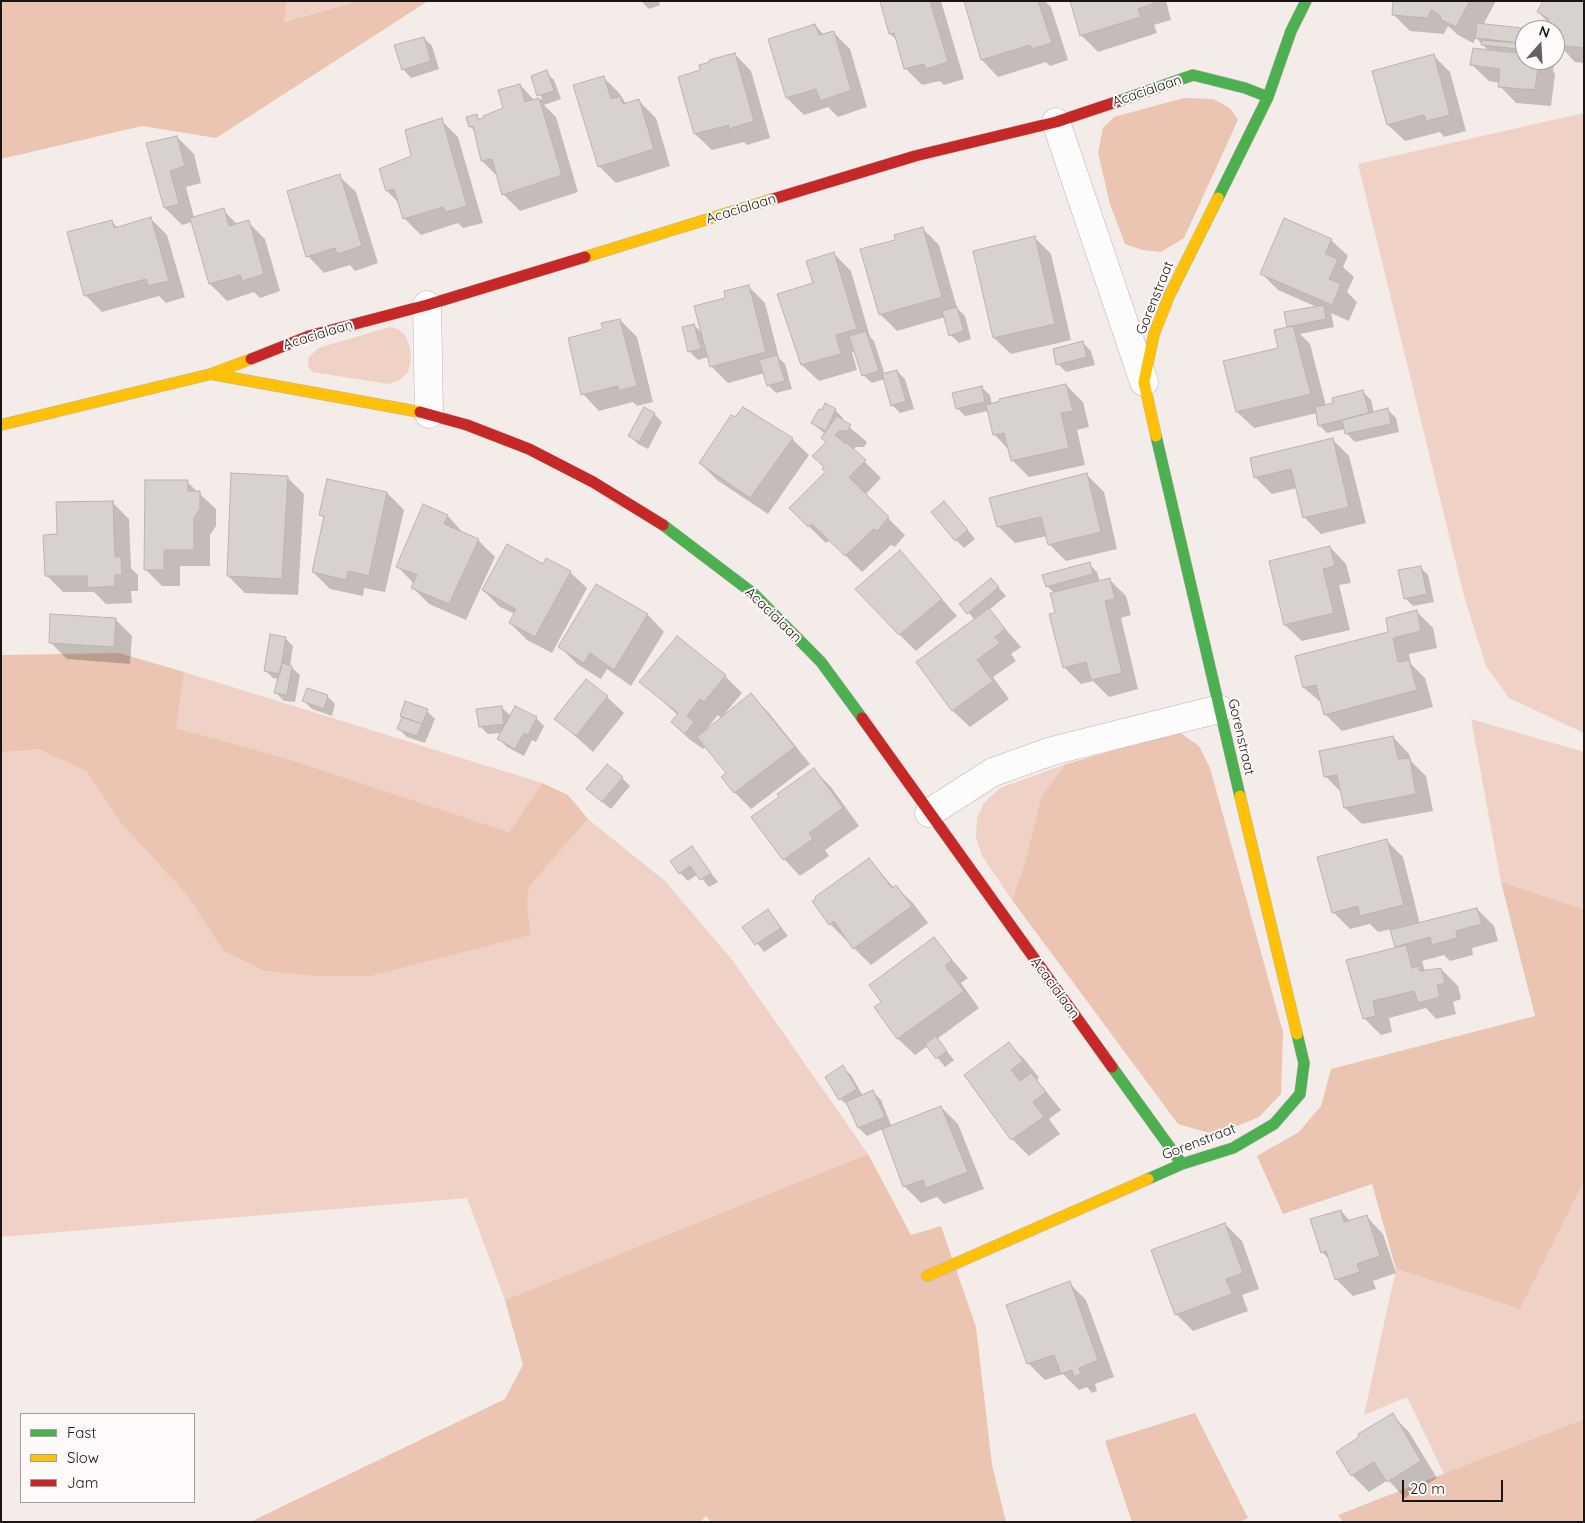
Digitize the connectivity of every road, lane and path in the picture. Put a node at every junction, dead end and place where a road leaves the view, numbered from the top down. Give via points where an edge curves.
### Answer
1 (1306, 1) edge
2 (1268, 97) junction
3 (1056, 122) junction
4 (427, 304) junction
5 (210, 374) junction
6 (1144, 382) junction
7 (429, 414) junction
8 (1, 425) edge
9 (1219, 709) junction
10 (928, 813) junction
11 (1182, 1164) junction
12 (926, 1276) dead end

1 - 2 street, Gorenstraat via 1291,31
2 - 3 street, Acacialaan via 1193,75
2 - 6 street, Gorenstraat via 1169,296 1154,334
3 - 4 street, Acacialaan via 916,156
3 - 6 street
4 - 5 street, Acacialaan via 309,336
4 - 7 street
5 - 7 street, Acacialaan
5 - 8 street, Acacialaan
6 - 9 street, Gorenstraat
7 - 10 street, Acacialaan via 467,424 529,449 593,482 667,528 754,594 820,662
9 - 10 street via 1052,751 993,772
9 - 11 street, Gorenstraat via 1304,1063 1300,1094 1274,1124 1233,1148
10 - 11 street, Acacialaan
11 - 12 street, Gorenstraat

